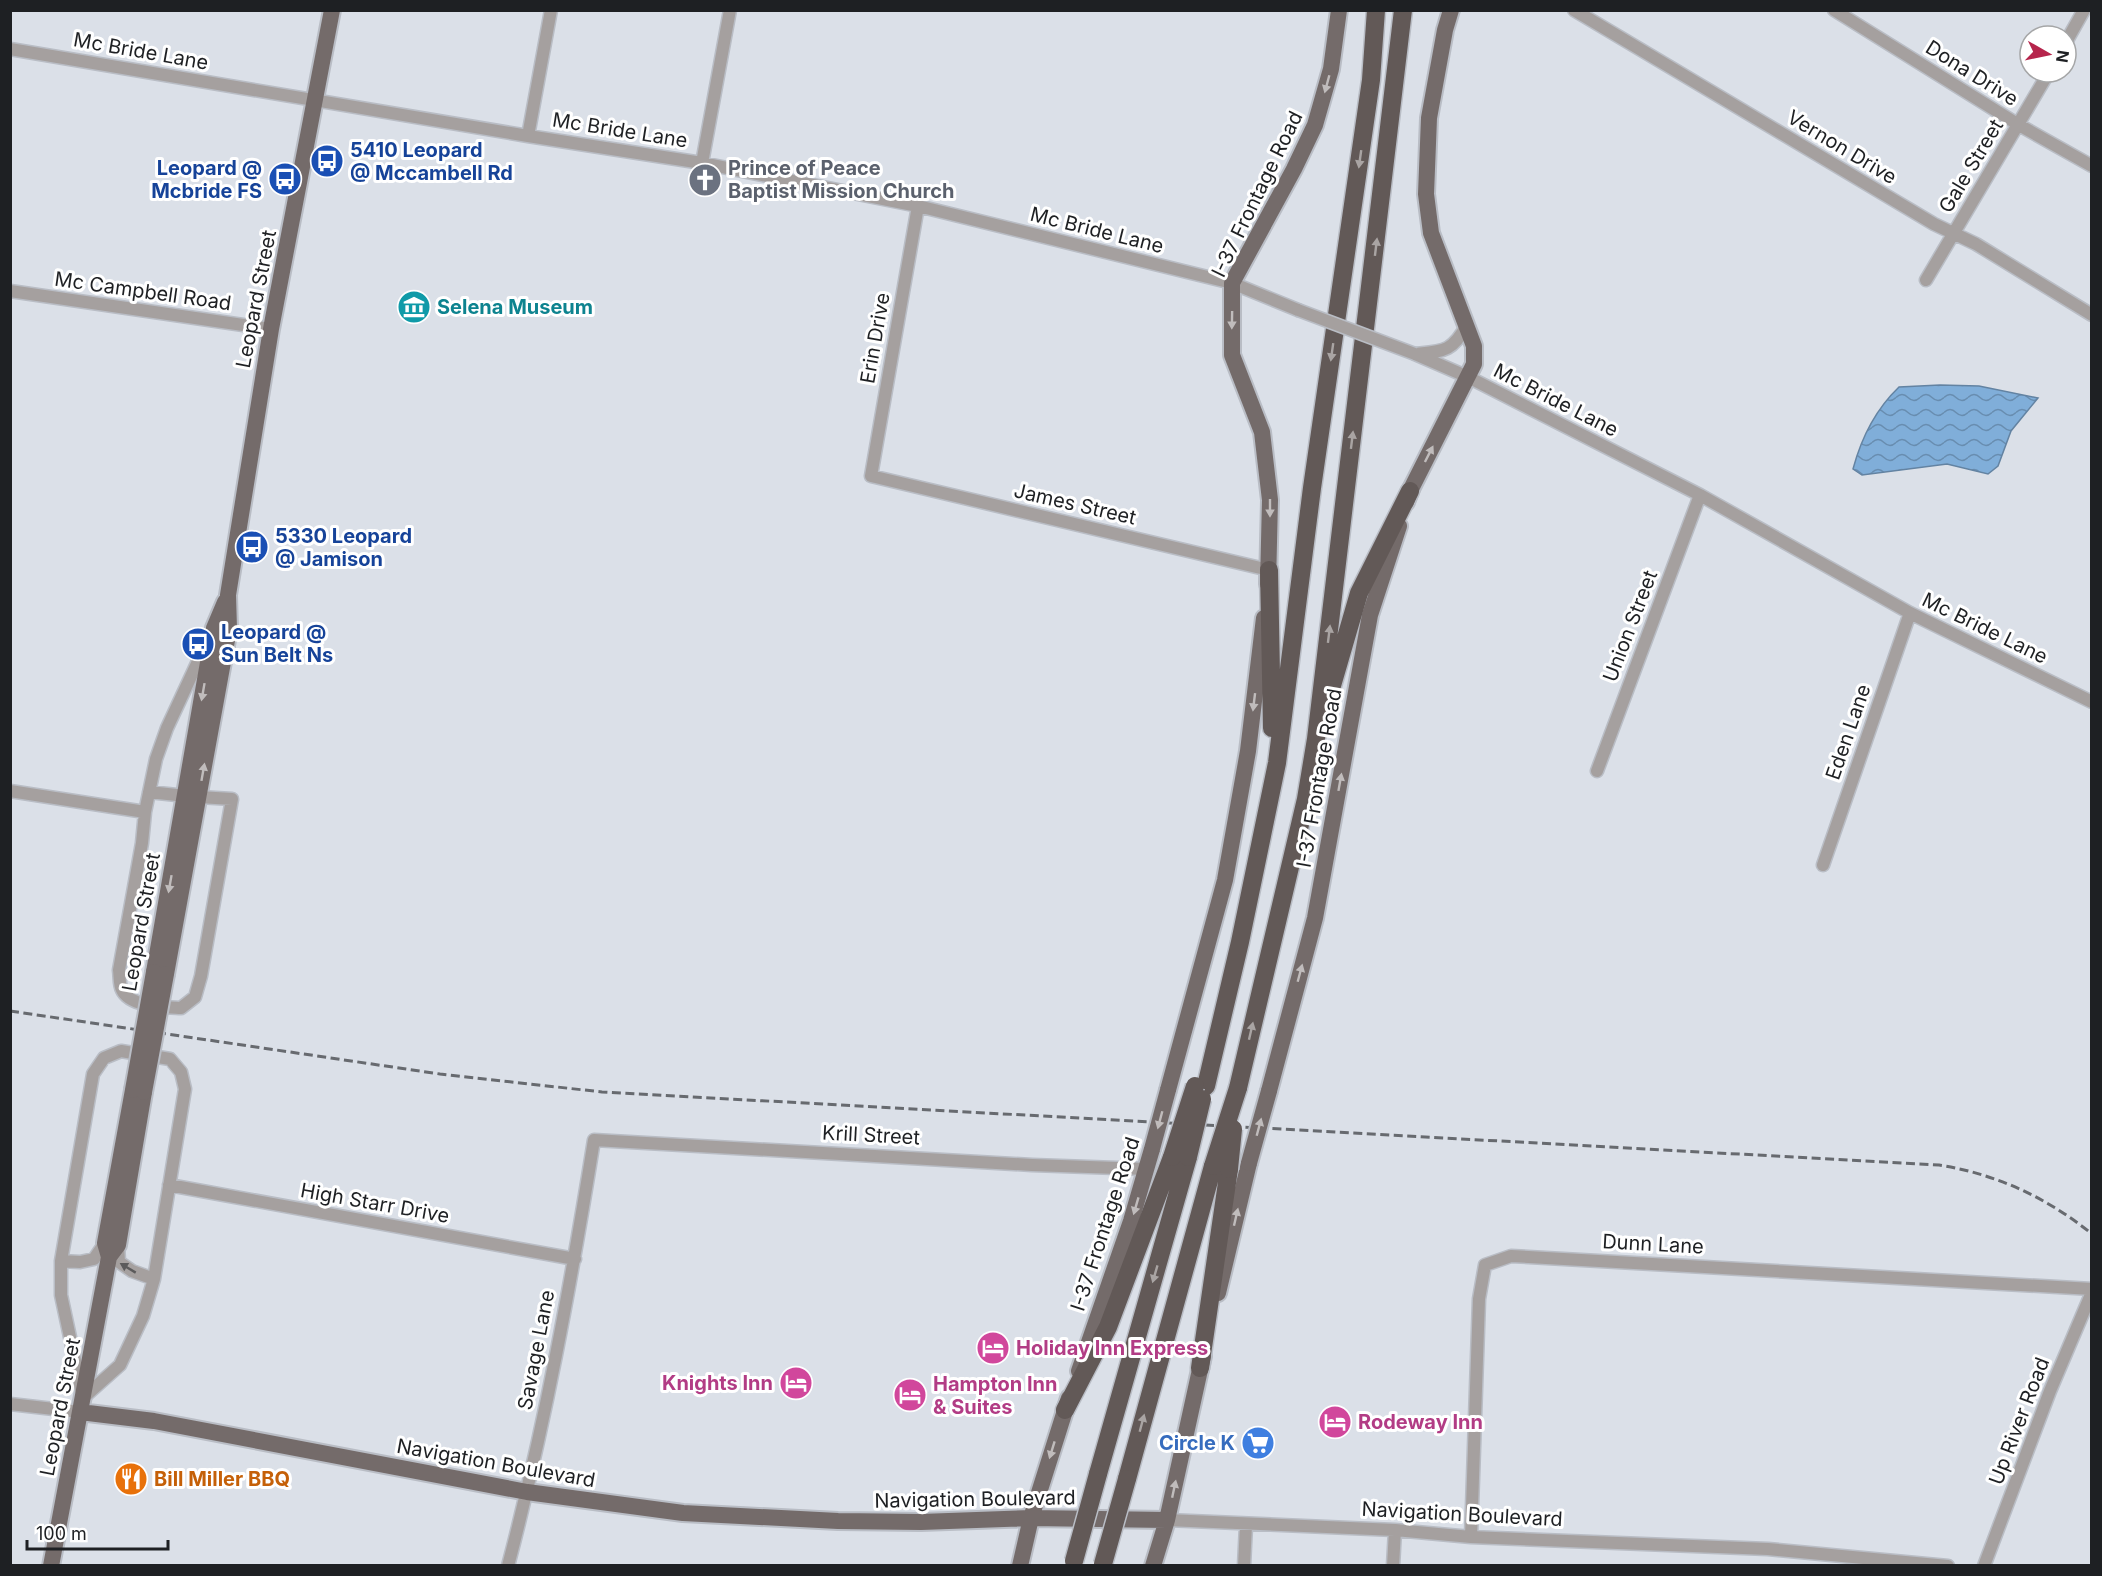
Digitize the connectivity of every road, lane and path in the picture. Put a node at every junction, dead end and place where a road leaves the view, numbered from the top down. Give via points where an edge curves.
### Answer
1 (332, 10) edge
2 (551, 10) edge
3 (730, 10) edge
4 (1367, 10) edge
5 (1376, 10) edge
6 (1403, 10) edge
7 (1414, 10) edge
8 (1451, 10) edge
9 (1574, 10) edge
10 (1834, 10) edge
11 (2085, 10) edge
12 (2091, 14) edge
13 (1339, 18) edge
14 (2077, 24) edge
15 (10, 49) edge
16 (1371, 80) junction
17 (2042, 84) edge
18 (1395, 85) junction
19 (315, 100) junction
20 (2019, 125) junction
21 (528, 136) junction
22 (702, 162) junction
23 (2091, 166) edge
24 (918, 206) junction
25 (1952, 233) junction
26 (1926, 280) dead end
27 (1232, 283) junction
28 (10, 291) edge
29 (2091, 315) edge
30 (1467, 325) junction
31 (271, 330) junction
32 (1415, 354) junction
33 (1468, 377) junction
34 (871, 476) joint
35 (1410, 491) junction
36 (1700, 495) junction
37 (1269, 570) junction
38 (228, 595) junction
39 (1910, 612) junction
40 (214, 628) junction
41 (2091, 702) edge
42 (1316, 739) junction
43 (1597, 771) dead end
44 (10, 791) edge
45 (149, 792) junction
46 (192, 796) junction
47 (145, 812) junction
48 (1823, 865) dead end
49 (1252, 885) junction
50 (594, 1140) joint
51 (1180, 1157) junction
52 (1221, 1167) junction
53 (1146, 1169) junction
54 (169, 1185) junction
55 (111, 1248) junction
56 (575, 1258) junction
57 (61, 1261) junction
58 (154, 1279) junction
59 (2091, 1291) edge
60 (1200, 1368) junction
61 (10, 1404) edge
62 (82, 1405) junction
63 (1065, 1410) junction
64 (527, 1492) junction
65 (1031, 1518) junction
66 (1167, 1520) junction
67 (1246, 1525) junction
68 (1395, 1530) junction
69 (1471, 1537) junction
70 (1073, 1563) edge
71 (1103, 1565) edge
72 (51, 1566) edge
73 (508, 1566) edge
74 (1020, 1566) edge
75 (1153, 1566) edge
76 (1244, 1566) edge
77 (1393, 1566) edge
78 (1948, 1566) edge
79 (1984, 1566) edge

1 - 19 main road, Leopard Street
2 - 21 street
3 - 22 street
4 - 16 highway via 1366,53
5 - 16 highway
6 - 18 highway
7 - 18 highway
8 - 30 main road, I-37 Frontage Road via 1429,118 1426,194 1431,233
9 - 25 street, Vernon Drive
10 - 20 street, Dona Drive
11 - 12 street
11 - 14 street
13 -> 27 main road, I-37 Frontage Road via 1316,124
15 - 19 street, Mc Bride Lane
16 -> 49 highway via 1277,763
17 - 20 street, Gale Street
42 -> 18 highway
19 - 21 street, Mc Bride Lane
19 - 31 main road, Leopard Street
20 - 23 street, Dona Drive
20 - 25 street, Gale Street
21 - 22 street, Mc Bride Lane
22 - 24 street, Mc Bride Lane
24 - 27 street, Mc Bride Lane
24 - 34 street, Erin Drive
25 - 26 street, Gale Street
25 - 29 street, Vernon Drive
27 - 32 street, Mc Bride Lane, bridge
27 -> 37 main road, I-37 Frontage Road via 1232,355 1262,432 1270,500
28 - 31 street, Mc Campbell Road
30 - 32 street via 1452,347
30 - 33 main road, I-37 Frontage Road via 1475,356
31 - 38 main road, Leopard Street
32 - 33 street, Mc Bride Lane
35 -> 33 main road, I-37 Frontage Road
33 - 36 street, Mc Bride Lane
34 - 37 street, James Street
35 - 42 highway via 1359,593
60 -> 35 main road, I-37 Frontage Road, bridge via 1249,1163 1315,918 1370,615
36 - 39 street, Mc Bride Lane
36 - 43 street, Union Street
37 - 49 highway via 1272,728
37 -> 53 main road, I-37 Frontage Road, bridge via 1248,751 1225,880
38 - 40 main road, Leopard Street
46 -> 38 main road, Leopard Street via 229,628
39 - 41 street, Mc Bride Lane
39 - 48 street, Eden Lane
40 - 45 street via 167,728
40 -> 46 main road, Leopard Street
52 -> 42 highway, bridge via 1306,799
44 - 47 street
45 - 46 street
45 - 47 street
46 - 47 street via 232,799 201,976 195,997 181,1008 130,999 121,989 119,970
46 - 55 main road, Leopard Street, bridge
49 - 51 highway, bridge via 1226,1007
50 - 53 street, Krill Street
50 - 56 street, Savage Lane
51 - 63 highway via 1108,1327
51 -> 70 highway, bridge
52 - 60 highway
71 -> 52 highway, bridge
53 -> 63 main road, I-37 Frontage Road
54 - 56 street, High Starr Drive
54 - 57 street via 185,1089 181,1072 170,1059 121,1050 104,1058 93,1074
54 - 58 street
55 - 57 street via 94,1259
58 -> 55 street via 119,1262
55 - 62 main road, Leopard Street
56 - 64 street, Savage Lane
57 - 62 street via 61,1295
58 - 62 street via 143,1316 120,1365
59 - 69 street, Dunn Lane via 1511,1256 1485,1265 1479,1299
59 - 79 street, Up River Road
66 -> 60 main road, I-37 Frontage Road
61 - 62 street, Navigation Boulevard
62 - 64 main road, Navigation Boulevard
62 - 72 main road, Leopard Street
63 -> 65 main road, I-37 Frontage Road
64 - 65 main road, Navigation Boulevard via 683,1514 749,1518 921,1522
64 - 73 street, Savage Lane
65 - 66 main road, Navigation Boulevard
65 - 74 main road, I-37 Frontage Road
66 - 67 street, Navigation Boulevard
66 - 75 main road, I-37 Frontage Road
67 - 68 street, Navigation Boulevard
67 - 76 street
68 - 69 street, Navigation Boulevard
68 - 77 street
69 - 78 street, Navigation Boulevard via 1768,1549

